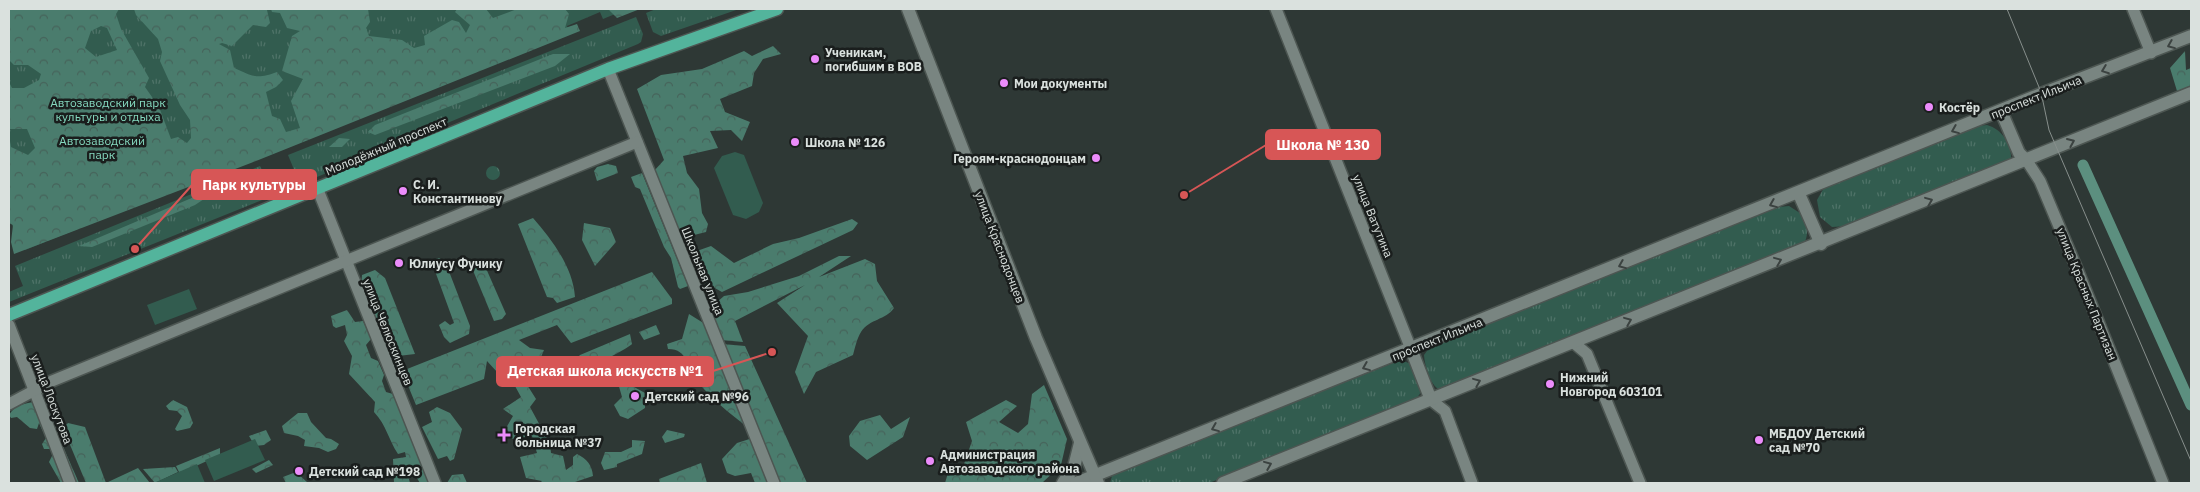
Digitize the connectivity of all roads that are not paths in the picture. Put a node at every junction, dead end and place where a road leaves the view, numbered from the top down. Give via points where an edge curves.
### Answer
1 (777, 9) edge
2 (908, 9) edge
3 (1276, 9) edge
4 (2133, 9) edge
5 (2191, 36) edge
6 (2151, 53) junction
7 (608, 69) junction
8 (2191, 93) edge
9 (2000, 111) junction
10 (637, 142) junction
11 (2027, 161) junction
12 (318, 190) junction
13 (1799, 194) junction
14 (1821, 244) junction
15 (345, 260) junction
16 (9, 315) edge
17 (9, 325) edge
18 (1574, 343) junction
19 (1411, 349) junction
20 (34, 390) junction
21 (1431, 400) junction
22 (9, 404) edge
23 (1080, 443) junction
24 (1096, 480) edge
25 (70, 483) edge
26 (435, 483) edge
27 (774, 483) edge
28 (1063, 483) edge
29 (1076, 483) edge
30 (1223, 483) edge
31 (1472, 483) edge
32 (1640, 483) edge
33 (2163, 483) edge

1 - 7 main road, Молодёжный проспект
2 - 23 street, улица Краснодонцев
3 - 19 street, улица Ватутина
4 - 6 street
5 -> 6 street, проспект Ильича
6 -> 9 street, проспект Ильича
7 - 10 street, Школьная улица
7 - 12 main road, Молодёжный проспект
11 -> 8 street
9 - 11 street, улица Красных Партизан via 2019,153
9 -> 13 street, проспект Ильича
10 - 15 street
10 - 27 street, Школьная улица
14 -> 11 street
11 - 33 street, улица Красных Партизан via 2040,181
12 - 15 street, улица Челюскинцев
12 - 16 main road, Молодёжный проспект
13 - 14 street
13 -> 19 street, проспект Ильича
18 -> 14 street
15 - 20 street
15 - 26 street, улица Челюскинцев
17 - 20 street, улица Лоскутова
21 -> 18 street
18 - 32 street via 1588,354
19 - 21 street
19 -> 24 street, проспект Ильича
20 - 22 street
20 - 25 street, улица Лоскутова
30 -> 21 street
21 - 31 street via 1445,411
23 - 24 street, улица Краснодонцев
23 - 28 street via 1074,467
24 - 29 street, проспект Ильича

